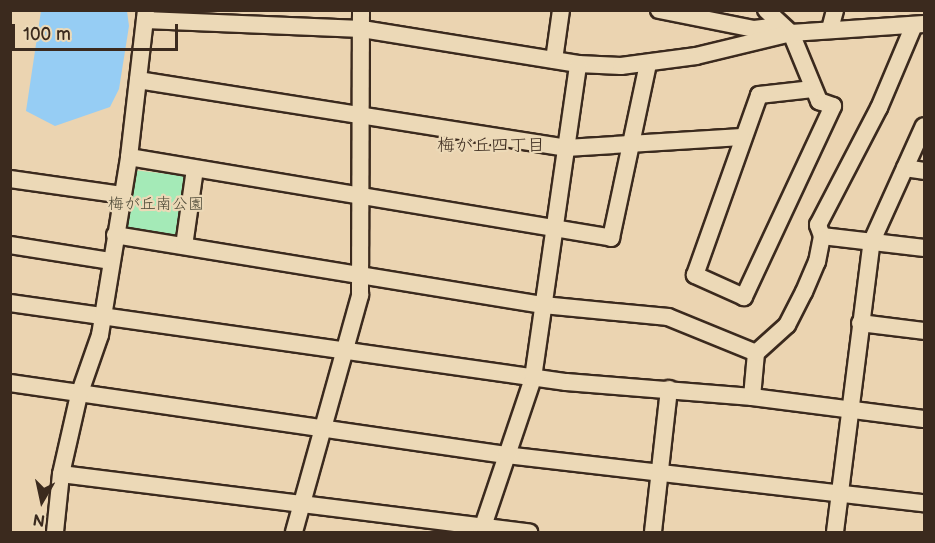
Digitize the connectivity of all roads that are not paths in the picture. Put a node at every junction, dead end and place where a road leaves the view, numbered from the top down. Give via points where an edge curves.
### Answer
1 (361, 10) edge
2 (561, 10) edge
3 (659, 10) edge
4 (766, 10) edge
5 (835, 10) edge
6 (146, 15) edge
7 (919, 24) edge
8 (362, 29) junction
9 (830, 29) junction
10 (786, 30) junction
11 (554, 60) junction
12 (578, 64) junction
13 (648, 64) junction
14 (138, 80) junction
15 (813, 88) junction
16 (361, 116) junction
17 (924, 126) edge
18 (742, 137) junction
19 (634, 144) junction
20 (566, 148) junction
21 (129, 157) junction
22 (905, 168) junction
23 (195, 169) junction
24 (924, 171) edge
25 (10, 179) edge
26 (122, 195) junction
27 (361, 196) junction
28 (555, 226) junction
29 (115, 235) junction
30 (822, 236) junction
31 (872, 241) junction
32 (10, 245) edge
33 (184, 246) junction
34 (924, 248) edge
35 (110, 261) junction
36 (362, 275) junction
37 (10, 303) edge
38 (543, 305) junction
39 (101, 317) junction
40 (860, 323) junction
41 (924, 331) edge
42 (345, 350) junction
43 (756, 353) junction
44 (533, 378) junction
45 (10, 383) edge
46 (669, 389) junction
47 (80, 395) junction
48 (752, 397) junction
49 (850, 410) junction
50 (924, 419) edge
51 (322, 430) junction
52 (506, 455) junction
53 (660, 471) junction
54 (61, 474) junction
55 (840, 492) junction
56 (924, 503) edge
57 (302, 504) junction
58 (482, 530) edge
59 (55, 532) edge
60 (294, 532) edge
61 (529, 532) edge
62 (653, 532) edge
63 (835, 532) edge

1 - 8 street
2 - 11 street
3 - 10 street via 754,28
4 - 10 street
5 - 9 street
6 - 8 street
6 - 14 street
7 - 9 street
7 - 30 street via 818,225
8 - 11 street
8 - 16 street
9 - 10 street
10 - 13 street
10 - 15 street
11 - 12 street
12 - 13 street
12 - 20 street
13 - 19 street
14 - 16 street
14 - 21 street
15 - 18 street via 759,95
15 - 18 street via 819,101 832,106 744,297 695,275
16 - 20 street
16 - 27 street
17 - 22 street
18 - 19 street
19 - 20 street
19 - 28 street via 610,238
20 - 28 street
21 - 23 street
21 - 26 street
22 - 24 street
22 - 31 street
23 - 27 street
23 - 33 street
25 - 26 street
26 - 29 street
27 - 28 street
27 - 36 street
28 - 38 street
29 - 33 street
29 - 35 street
30 - 31 street
30 - 43 street via 817,262 787,325
31 - 34 street
31 - 40 street
32 - 35 street
33 - 36 street
35 - 39 street
36 - 38 street
36 - 42 street
37 - 39 street
38 - 43 street via 668,317
38 - 44 street
39 - 42 street
39 - 47 street via 100,335
40 - 41 street
40 - 49 street
42 - 44 street
42 - 51 street
43 - 48 street
44 - 46 street
44 - 52 street
45 - 47 street
46 - 48 street
46 - 53 street
47 - 51 street
47 - 54 street
48 - 49 street
49 - 50 street
49 - 55 street
51 - 52 street
51 - 57 street
52 - 53 street
52 - 58 street
53 - 55 street
53 - 62 street
54 - 57 street
54 - 59 street
55 - 56 street
55 - 63 street
57 - 58 street
57 - 60 street
58 - 61 street

